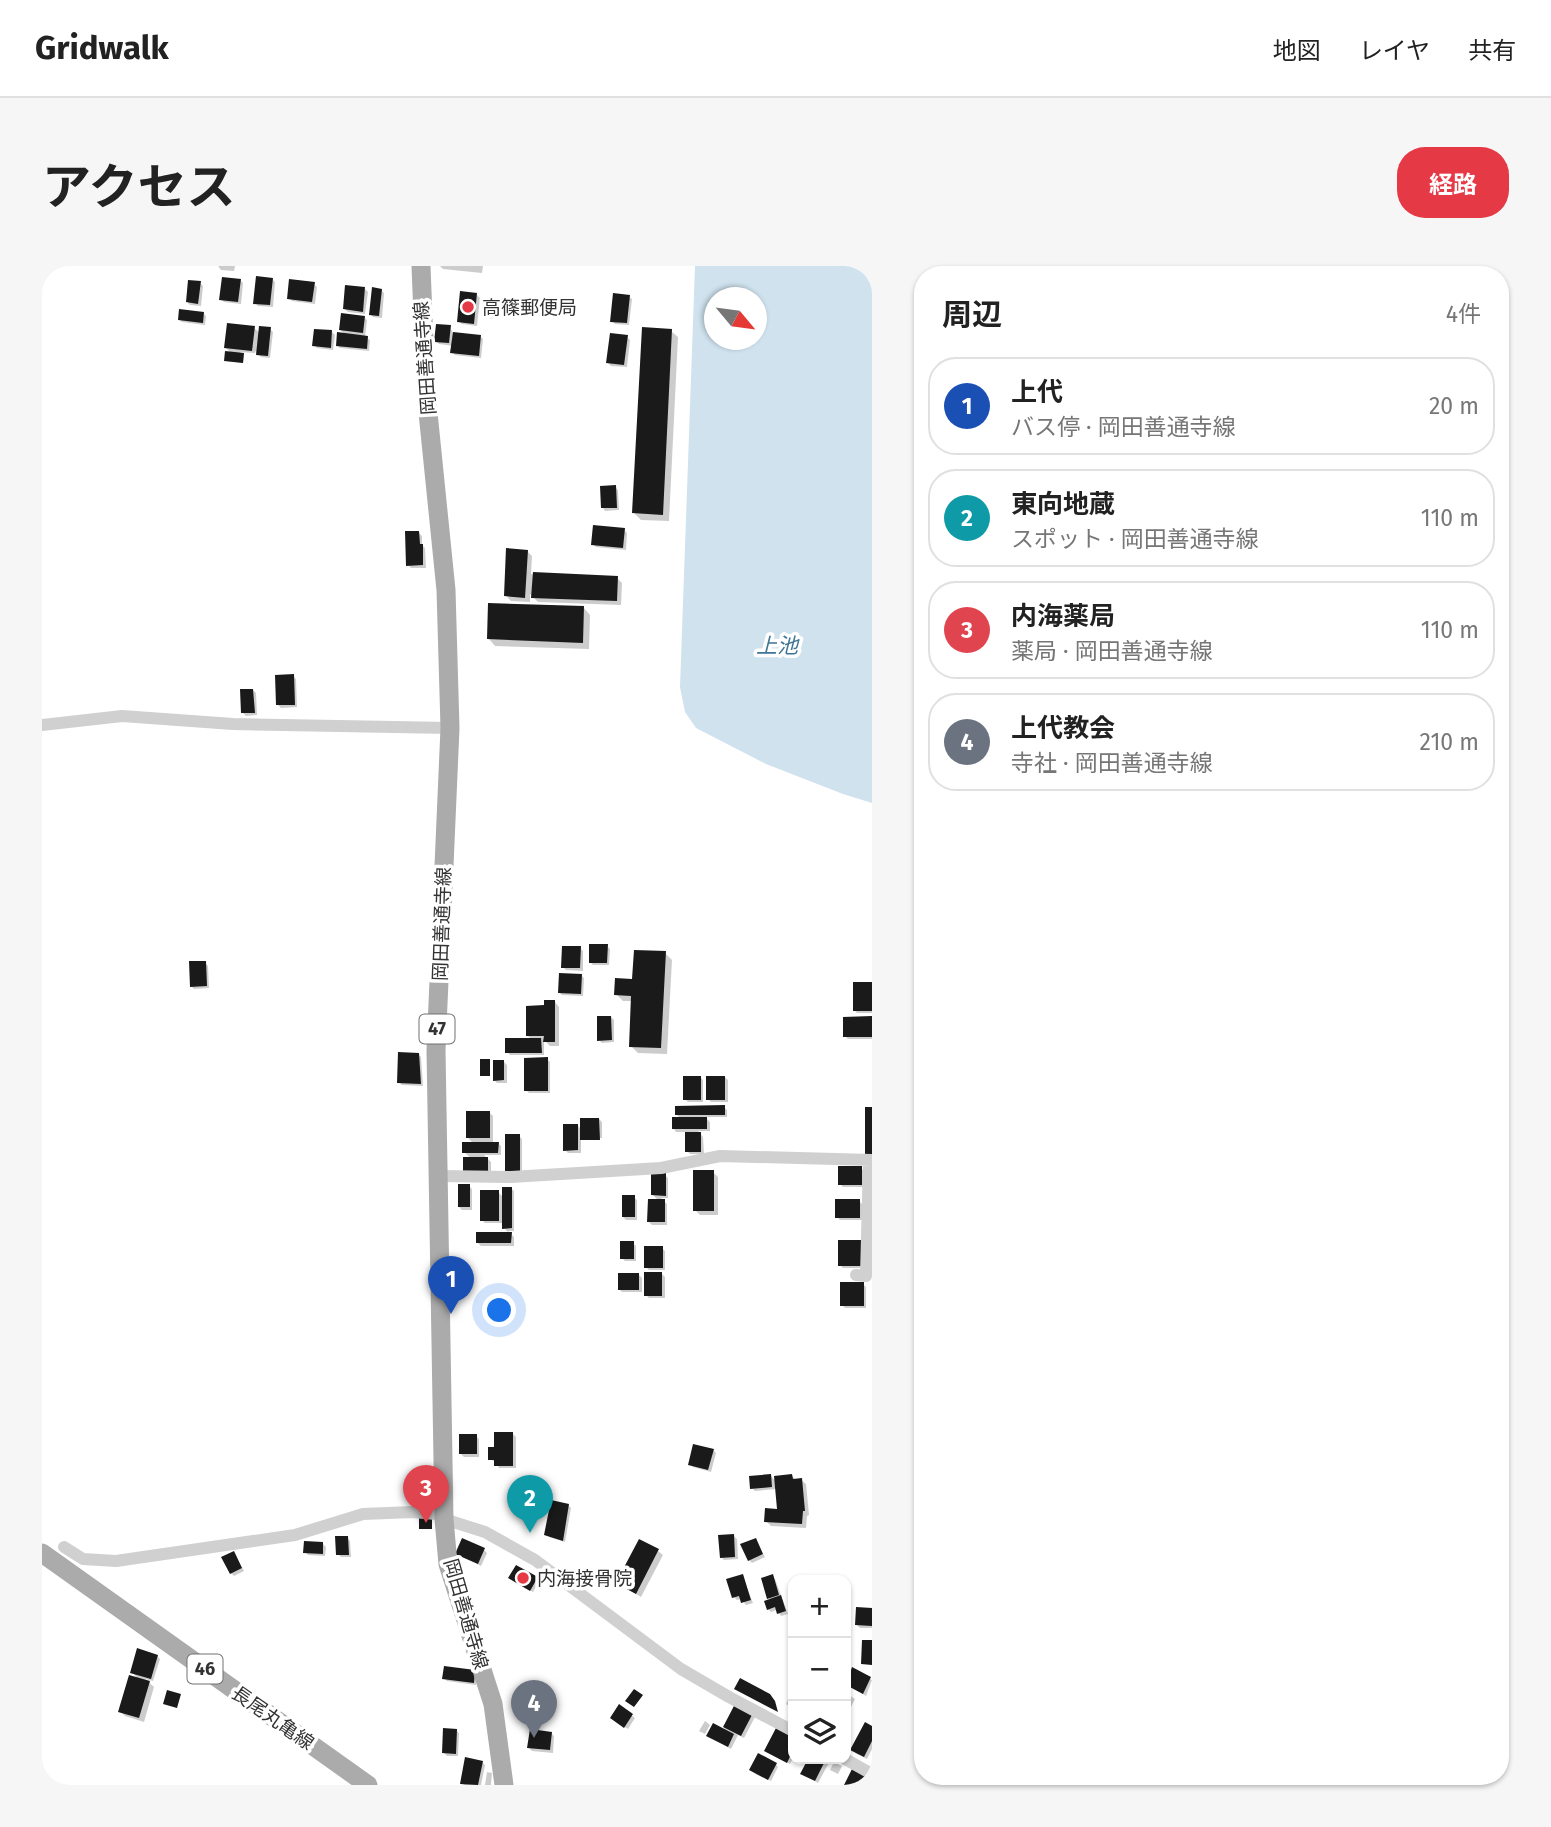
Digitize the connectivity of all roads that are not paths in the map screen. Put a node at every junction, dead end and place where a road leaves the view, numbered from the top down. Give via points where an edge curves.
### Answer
1 (421, 266) edge
2 (42, 724) edge
3 (450, 729) junction
4 (870, 1160) edge
5 (439, 1176) junction
6 (864, 1276) edge
7 (444, 1519) junction
8 (64, 1547) dead end
9 (42, 1553) edge
10 (78, 1567) junction
11 (788, 1728) edge
12 (851, 1762) edge
13 (872, 1774) edge
14 (368, 1785) edge
15 (504, 1785) edge

1 - 3 main road, 岡田善通寺線 / 47 via 426,393 446,590
2 - 3 street via 122,716 233,724
3 - 5 main road, 岡田善通寺線 / 47 via 436,1050
4 - 5 street via 720,1156 648,1169
4 - 6 street
5 - 7 main road, 岡田善通寺線 / 47
7 - 10 street via 413,1512 363,1514 295,1535
7 - 11 street via 485,1532 535,1560 681,1669
7 - 15 main road, 岡田善通寺線 / 47 via 448,1564 493,1704
8 - 10 street
9 - 10 main road, 長尾丸亀線 / 46
10 - 14 main road, 長尾丸亀線 / 46
12 - 13 street

